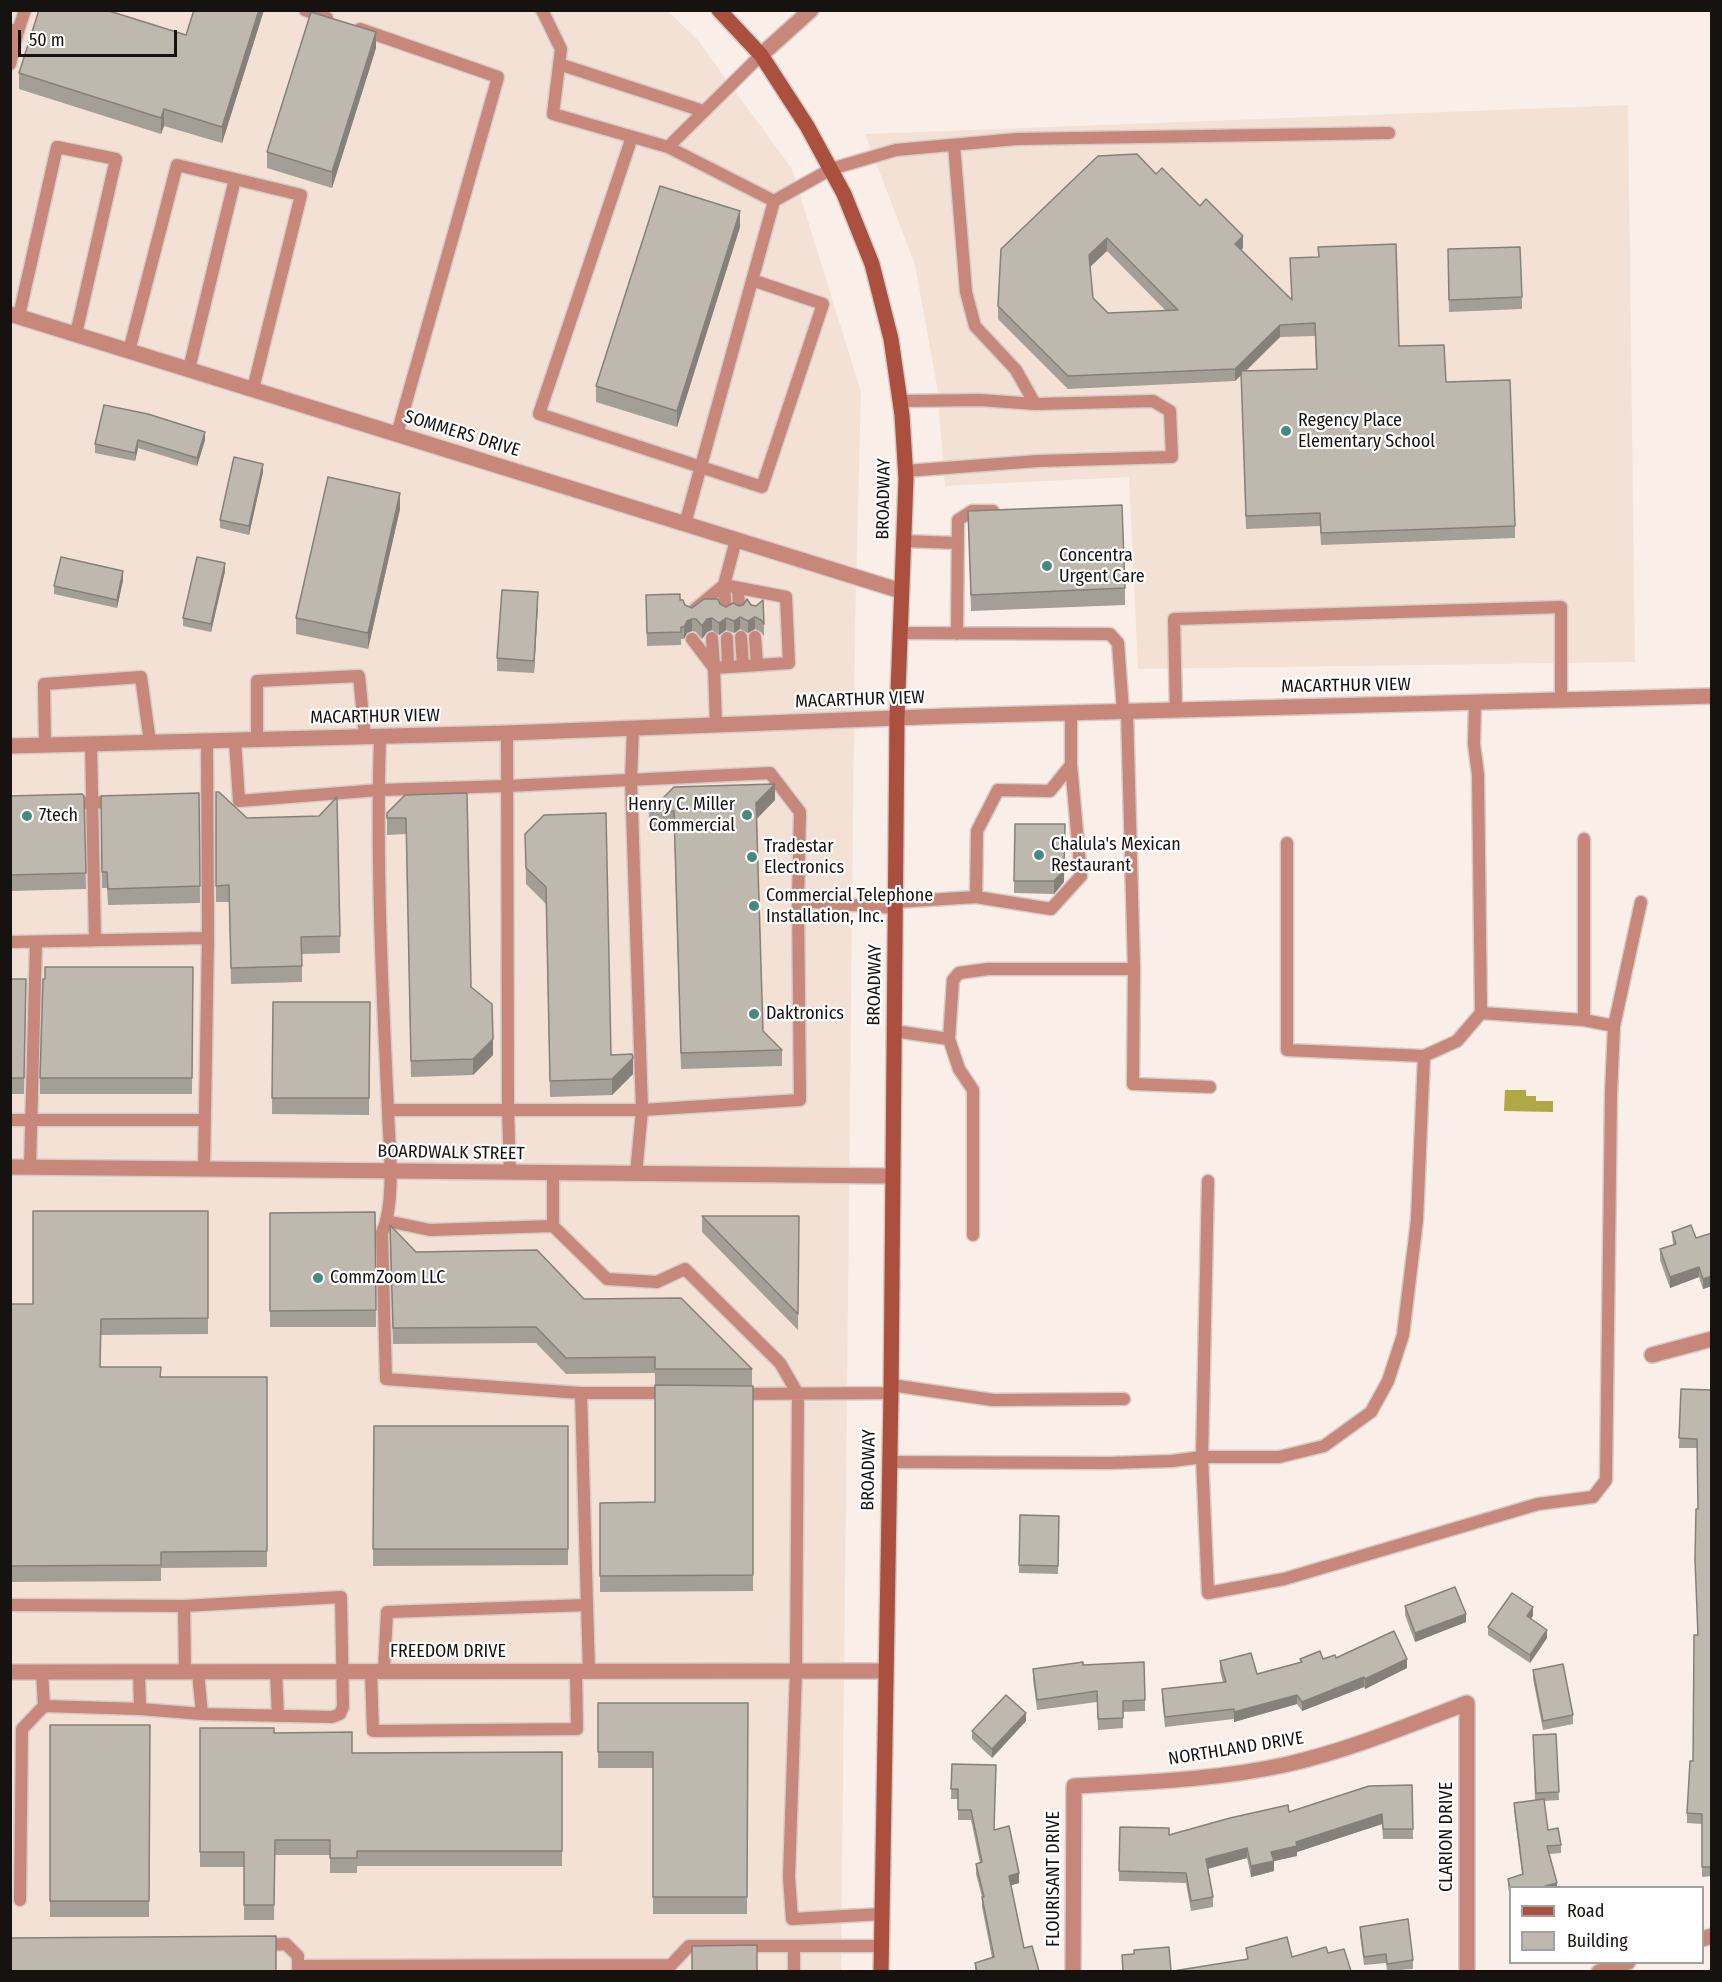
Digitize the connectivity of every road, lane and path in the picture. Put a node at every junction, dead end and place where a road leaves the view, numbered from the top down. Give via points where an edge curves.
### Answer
1 (25, 10) edge
2 (305, 10) edge
3 (542, 10) edge
4 (719, 10) edge
5 (811, 10) edge
6 (14, 30) edge
7 (761, 55) junction
8 (10, 64) edge
9 (559, 64) junction
10 (703, 111) junction
11 (1389, 133) dead end
12 (632, 136) junction
13 (954, 145) junction
14 (668, 147) junction
15 (831, 169) junction
16 (235, 179) junction
17 (774, 201) junction
18 (752, 280) junction
19 (15, 315) edge
20 (76, 334) junction
21 (129, 351) junction
22 (189, 369) junction
23 (253, 389) junction
24 (900, 401) junction
25 (1035, 405) junction
26 (397, 434) junction
27 (701, 467) junction
28 (905, 471) junction
29 (1007, 511) edge
30 (686, 524) junction
31 (735, 540) junction
32 (903, 541) junction
33 (957, 543) junction
34 (724, 585) junction
35 (738, 588) junction
36 (901, 591) junction
37 (709, 597) junction
38 (740, 610) edge
39 (726, 611) edge
40 (691, 612) edge
41 (710, 612) edge
42 (900, 633) junction
43 (957, 634) junction
44 (741, 637) dead end
45 (755, 637) dead end
46 (727, 638) dead end
47 (692, 639) dead end
48 (712, 639) dead end
49 (757, 665) junction
50 (742, 666) junction
51 (728, 667) junction
52 (714, 668) junction
53 (1712, 696) edge
54 (1561, 700) junction
55 (1475, 702) junction
56 (1176, 710) junction
57 (1125, 711) junction
58 (1071, 713) junction
59 (897, 718) junction
60 (716, 725) junction
61 (633, 728) junction
62 (507, 733) junction
63 (373, 737) junction
64 (235, 740) junction
65 (257, 740) junction
66 (207, 741) junction
67 (150, 742) junction
68 (91, 744) junction
69 (45, 745) junction
70 (10, 746) edge
71 (1071, 765) junction
72 (631, 780) junction
73 (507, 786) junction
74 (379, 790) junction
75 (127, 802) edge
76 (57, 803) edge
77 (92, 803) junction
78 (1584, 839) dead end
79 (1287, 843) dead end
80 (976, 897) junction
81 (798, 901) junction
82 (1641, 902) dead end
83 (896, 905) junction
84 (208, 938) junction
85 (95, 940) junction
86 (10, 942) edge
87 (36, 942) junction
88 (1134, 969) junction
89 (1481, 1013) junction
90 (1584, 1020) junction
91 (1614, 1026) junction
92 (894, 1031) junction
93 (949, 1039) junction
94 (1424, 1056) junction
95 (1210, 1088) dead end
96 (388, 1110) junction
97 (508, 1110) junction
98 (642, 1110) junction
99 (10, 1120) edge
100 (205, 1120) junction
101 (31, 1121) junction
102 (10, 1167) edge
103 (30, 1168) junction
104 (204, 1169) junction
105 (391, 1172) junction
106 (510, 1173) junction
107 (553, 1173) junction
108 (636, 1174) junction
109 (891, 1176) junction
110 (1208, 1181) dead end
111 (387, 1221) junction
112 (553, 1226) junction
113 (973, 1235) dead end
114 (1712, 1339) edge
115 (1652, 1355) dead end
116 (891, 1389) junction
117 (581, 1393) junction
118 (684, 1394) edge
119 (730, 1394) edge
120 (798, 1395) junction
121 (1124, 1398) dead end
122 (1202, 1457) junction
123 (889, 1462) junction
124 (10, 1605) edge
125 (587, 1605) junction
126 (184, 1606) junction
127 (276, 1671) junction
128 (583, 1671) junction
129 (796, 1671) junction
130 (885, 1671) junction
131 (10, 1672) edge
132 (42, 1672) junction
133 (139, 1672) junction
134 (192, 1672) junction
135 (342, 1672) junction
136 (378, 1672) junction
137 (1467, 1703) joint
138 (44, 1706) junction
139 (140, 1709) junction
140 (202, 1714) junction
141 (278, 1716) junction
142 (1074, 1786) joint
143 (20, 1900) dead end
144 (882, 1914) junction
145 (252, 1945) edge
146 (794, 1946) junction
147 (881, 1946) junction
148 (1622, 1964) edge
149 (298, 1969) edge
150 (794, 1971) edge
151 (881, 1971) edge
152 (1073, 1971) edge
153 (1467, 1971) edge
154 (1599, 1971) edge

1 - 6 lane
2 - 26 lane via 498,77
3 - 9 lane via 561,49
4 - 7 main road, BROADWAY
5 - 7 street
6 - 8 lane
7 - 10 lane
7 - 15 main road, BROADWAY
9 - 10 lane
9 - 12 lane via 553,114
10 - 14 lane
11 - 13 lane via 1017,139
12 - 14 lane
12 - 27 lane via 539,414
13 - 15 lane via 897,150
13 - 25 lane via 966,292 975,326 1016,370
14 - 17 lane
15 - 17 lane
15 - 24 main road, BROADWAY via 872,264 891,339
16 - 21 lane via 177,165
16 - 22 lane
16 - 23 lane via 301,195
17 - 18 lane
18 - 27 lane
18 - 27 lane via 822,304 762,487
19 - 20 street, SOMMERS DRIVE
19 - 20 lane via 57,147 116,159
20 - 21 street, SOMMERS DRIVE
21 - 22 street, SOMMERS DRIVE
22 - 23 street, SOMMERS DRIVE
23 - 26 street, SOMMERS DRIVE
24 - 25 lane via 980,400
24 - 28 main road, BROADWAY
25 - 28 lane via 1153,401 1170,411 1172,457 1038,461
26 - 30 street, SOMMERS DRIVE
27 - 30 lane
28 - 32 main road, BROADWAY
29 - 33 lane via 972,511 958,520
30 - 31 street, SOMMERS DRIVE
31 - 34 lane
31 - 36 street, SOMMERS DRIVE
32 - 33 lane
32 - 36 main road, BROADWAY
33 - 43 lane
34 - 35 lane
34 - 37 lane
34 - 39 lane
35 - 38 lane
35 - 49 lane via 754,595 786,597 789,663
36 - 42 main road, BROADWAY
37 - 40 lane
37 - 41 lane
42 - 43 lane
42 - 59 main road, BROADWAY
43 - 57 lane via 1110,634 1118,644
44 - 50 lane
45 - 49 lane
46 - 51 lane
47 - 52 lane
48 - 52 lane
49 - 50 lane
50 - 51 lane
51 - 52 lane
52 - 60 lane
53 - 54 street, MACARTHUR VIEW
54 - 55 street, MACARTHUR VIEW
54 - 56 lane via 1561,607 1174,619
55 - 56 street, MACARTHUR VIEW
55 - 89 lane
56 - 57 street, MACARTHUR VIEW
57 - 58 street, MACARTHUR VIEW
57 - 88 lane
58 - 59 street, MACARTHUR VIEW
58 - 71 lane
59 - 60 street, MACARTHUR VIEW
59 - 83 main road, BROADWAY
60 - 61 street, MACARTHUR VIEW
61 - 62 street, MACARTHUR VIEW
61 - 72 lane
62 - 63 street, MACARTHUR VIEW
62 - 73 lane
63 - 65 street, MACARTHUR VIEW
63 - 65 lane via 359,676 257,681
63 - 74 lane
64 - 65 street, MACARTHUR VIEW
64 - 66 street, MACARTHUR VIEW
64 - 74 lane via 239,801
66 - 67 street, MACARTHUR VIEW
66 - 84 lane via 202,799
67 - 68 street, MACARTHUR VIEW
67 - 69 lane via 141,677 44,684
68 - 69 street, MACARTHUR VIEW
68 - 77 lane
69 - 70 street, MACARTHUR VIEW
71 - 80 lane via 1050,791 998,790 977,831
71 - 80 lane via 1081,876 1051,909
72 - 73 lane
72 - 81 lane via 770,773 800,812
72 - 98 lane
73 - 74 lane
73 - 97 lane
74 - 96 lane via 380,950
75 - 77 lane
76 - 77 lane
77 - 85 lane
78 - 90 lane
79 - 94 lane via 1287,1050
80 - 83 lane
81 - 83 lane
81 - 98 lane via 800,1100
82 - 91 lane
83 - 92 main road, BROADWAY
84 - 85 lane
84 - 100 lane
85 - 87 lane
86 - 87 lane
87 - 101 lane
88 - 93 lane via 988,969 959,973 953,980
88 - 95 lane via 1133,1084
89 - 90 lane
89 - 94 lane via 1457,1041
90 - 91 lane
91 - 122 lane via 1606,1480 1593,1497 1538,1504 1284,1579 1208,1593
92 - 93 lane
92 - 109 main road, BROADWAY
93 - 113 lane via 959,1069 973,1089
94 - 122 lane via 1417,1220 1403,1335 1388,1381 1371,1412 1324,1446 1279,1456
96 - 97 lane
96 - 105 lane
97 - 98 lane
97 - 106 lane
98 - 108 lane
99 - 101 lane
100 - 101 lane
100 - 104 lane
101 - 103 lane
102 - 103 street, BOARDWALK STREET
103 - 104 street, BOARDWALK STREET
104 - 105 street, BOARDWALK STREET
105 - 106 street, BOARDWALK STREET
105 - 111 lane
106 - 107 street, BOARDWALK STREET
107 - 108 street, BOARDWALK STREET
107 - 112 lane
108 - 109 street, BOARDWALK STREET
109 - 116 main road, BROADWAY
110 - 122 lane
111 - 112 lane via 430,1230
111 - 117 lane via 382,1233 386,1379
112 - 120 lane via 607,1280 657,1282 685,1269 780,1363
114 - 115 street
116 - 120 lane
116 - 121 lane via 993,1400
116 - 123 main road, BROADWAY
117 - 118 lane
117 - 125 lane
119 - 120 lane
120 - 129 lane
122 - 123 lane via 1108,1463
123 - 130 main road, BROADWAY
124 - 126 lane
125 - 128 lane
125 - 136 lane via 387,1612
126 - 134 lane
126 - 135 lane via 341,1597
127 - 134 street, FREEDOM DRIVE
127 - 135 street, FREEDOM DRIVE
127 - 141 lane
128 - 129 street, FREEDOM DRIVE
128 - 136 street, FREEDOM DRIVE
128 - 136 lane via 577,1729 373,1731
129 - 130 street, FREEDOM DRIVE
129 - 144 lane via 789,1877 792,1918
130 - 144 main road, BROADWAY
131 - 132 street, FREEDOM DRIVE
132 - 133 street, FREEDOM DRIVE
132 - 138 lane
133 - 134 street, FREEDOM DRIVE
133 - 139 lane
134 - 140 lane
135 - 136 street, FREEDOM DRIVE
135 - 141 lane via 340,1714
137 - 142 street, NORTHLAND DRIVE via 1370,1741 1284,1764 1196,1779
137 - 153 street, CLARION DRIVE
138 - 139 lane
138 - 143 lane via 22,1729
139 - 140 lane
140 - 141 lane
142 - 152 street, FLOURISANT DRIVE
144 - 147 main road, BROADWAY
145 - 149 lane via 285,1944 298,1956
146 - 147 lane
146 - 149 lane via 689,1946 671,1965
146 - 150 lane
147 - 151 main road, BROADWAY
148 - 154 street

